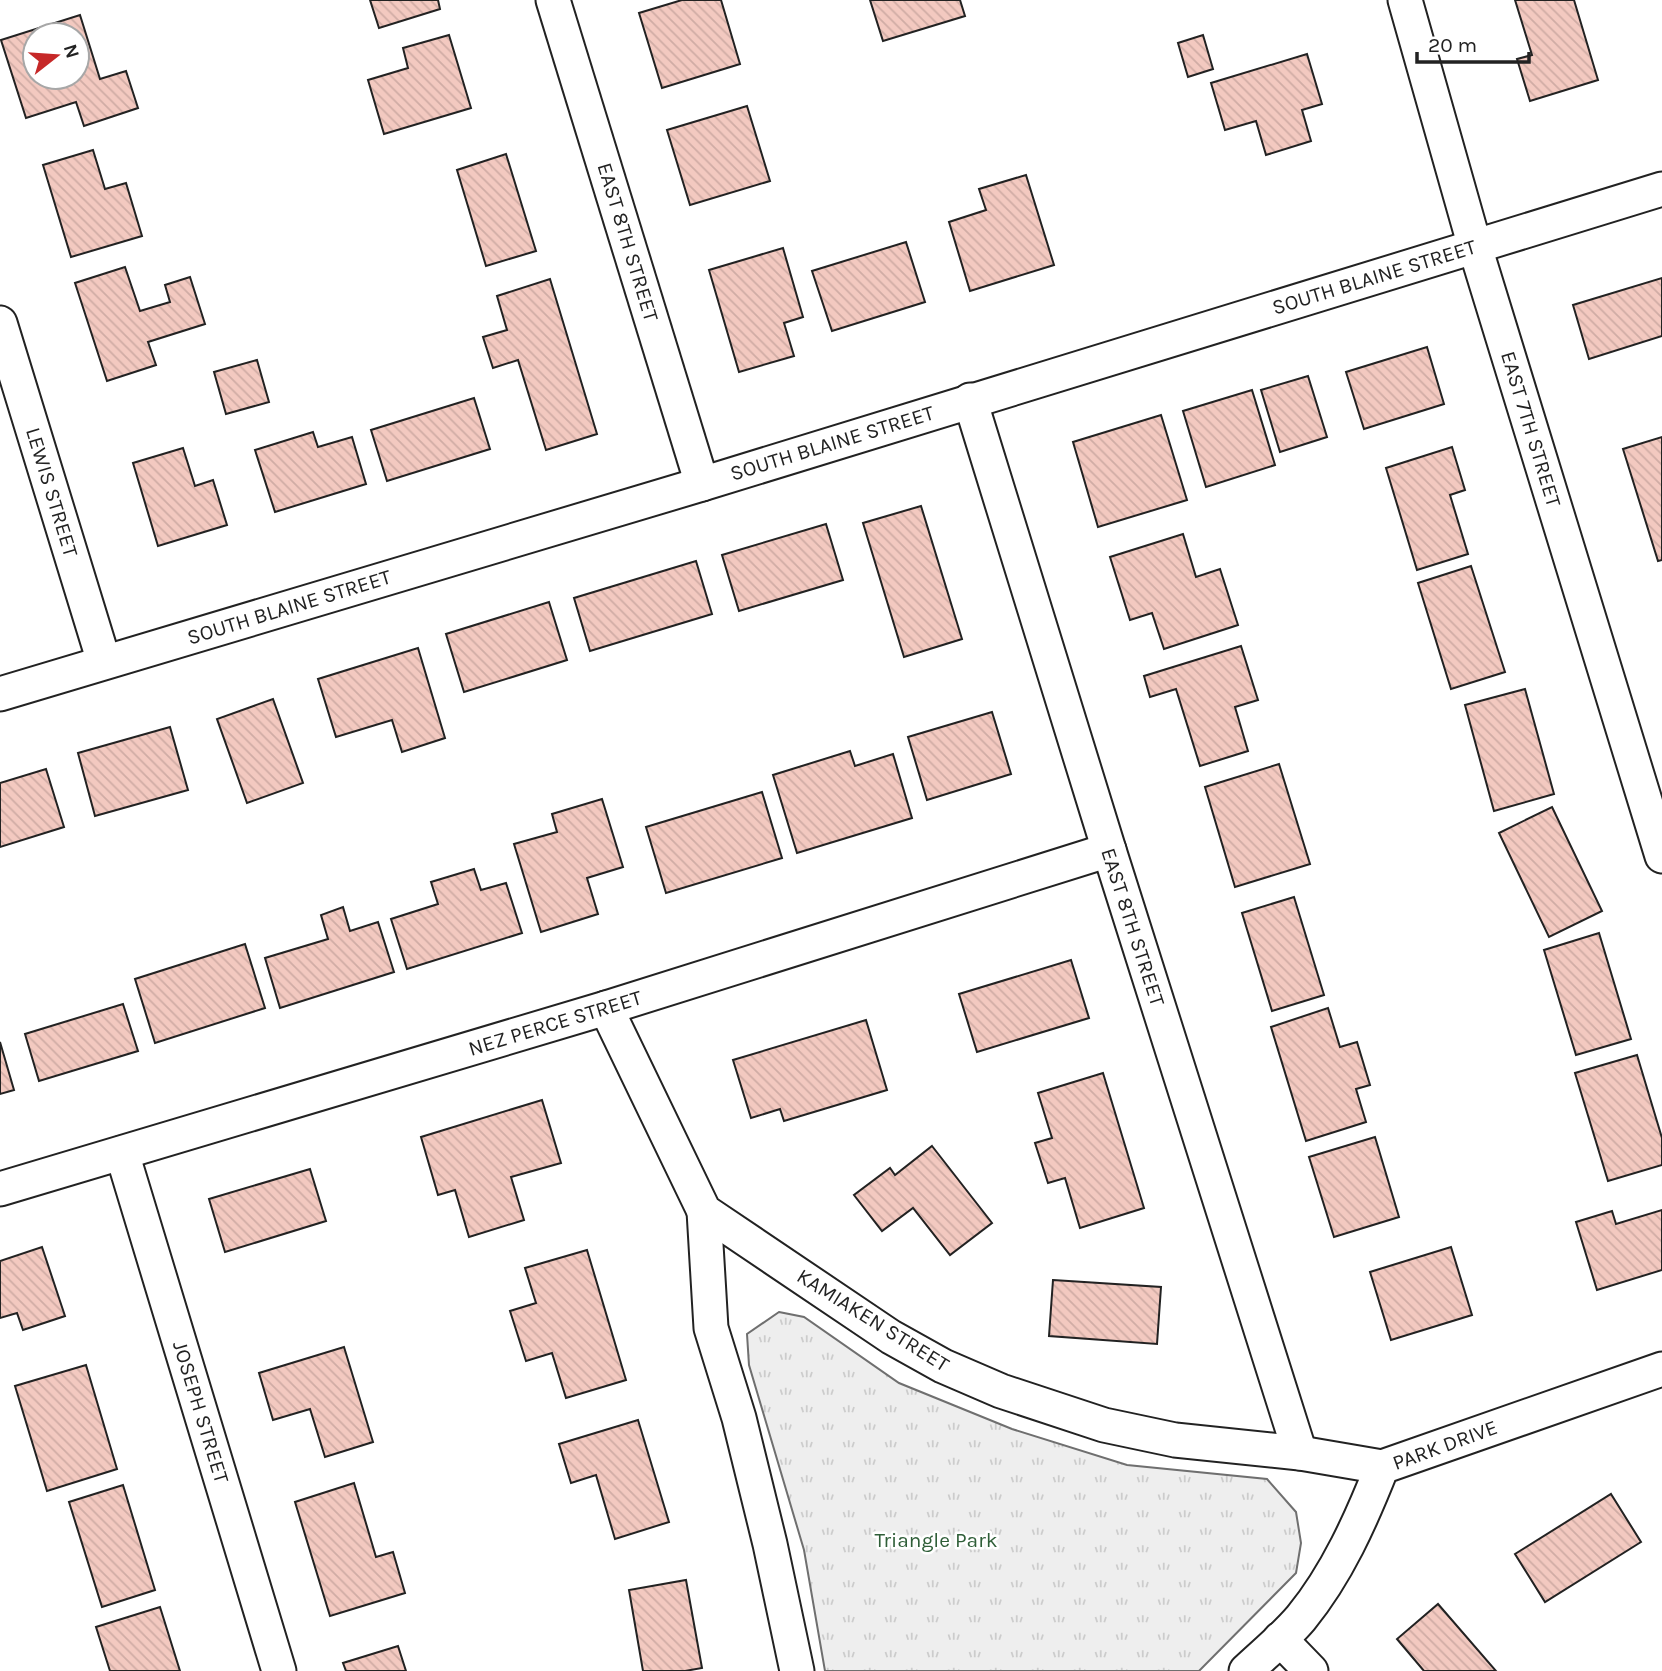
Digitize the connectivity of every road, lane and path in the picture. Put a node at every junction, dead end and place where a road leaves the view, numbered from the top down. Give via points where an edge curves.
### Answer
1 (553, 0) edge
2 (1405, 0) edge
3 (1662, 189) edge
4 (1475, 247) junction
5 (0, 323) edge
6 (970, 400) junction
7 (702, 484) junction
8 (104, 662) junction
9 (0, 694) edge
10 (1109, 850) junction
11 (1662, 856) edge
12 (606, 1008) junction
13 (122, 1153) junction
14 (0, 1189) edge
15 (704, 1211) junction
16 (1662, 1369) edge
17 (1300, 1452) junction
18 (1382, 1467) junction
19 (1280, 1639) junction
20 (279, 1671) edge
21 (797, 1671) edge
22 (1247, 1671) edge
23 (1311, 1671) edge

1 - 7 street, EAST 8TH STREET
2 - 4 street, EAST 7TH STREET
3 - 4 street, SOUTH BLAINE STREET
4 - 6 street, SOUTH BLAINE STREET
4 - 11 street, EAST 7TH STREET
5 - 8 street, LEWIS STREET
6 - 7 street, SOUTH BLAINE STREET
6 - 10 street, EAST 8TH STREET
7 - 8 street, SOUTH BLAINE STREET
8 - 9 street, SOUTH BLAINE STREET
10 - 12 street, NEZ PERCE STREET
10 - 17 street, EAST 8TH STREET
12 - 13 street, NEZ PERCE STREET
12 - 15 street
13 - 14 street, NEZ PERCE STREET
13 - 20 street, JOSEPH STREET
15 - 17 street, KAMIAKEN STREET via 891,1337 1001,1391 1104,1425 1163,1438
15 - 21 street via 712,1328 739,1418
16 - 18 street, PARK DRIVE
17 - 18 street, KAMIAKEN STREET
18 - 19 street, PARK DRIVE via 1339,1562 1301,1618
19 - 22 street, PARK DRIVE
19 - 23 street

